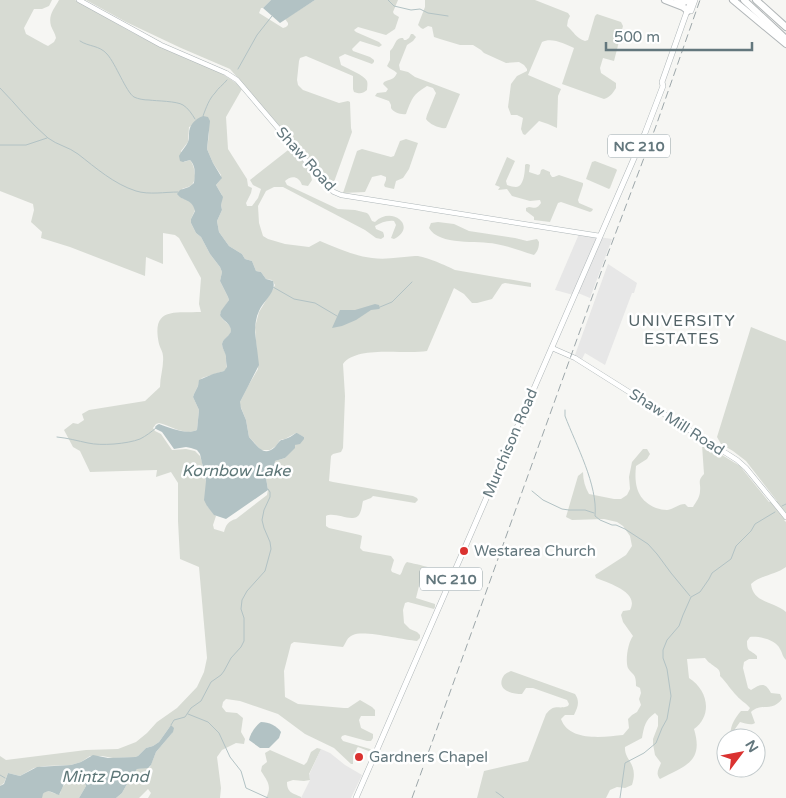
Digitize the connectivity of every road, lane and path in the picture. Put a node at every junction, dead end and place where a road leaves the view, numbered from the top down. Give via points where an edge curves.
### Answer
1 (79, 0) edge
2 (665, 0) edge
3 (677, 0) edge
4 (695, 0) edge
5 (734, 0) edge
6 (744, 0) edge
7 (756, 0) edge
8 (690, 5) edge
9 (786, 27) edge
10 (786, 39) edge
11 (786, 44) edge
12 (600, 236) junction
13 (552, 348) junction
14 (786, 517) edge
15 (356, 798) edge

1 - 12 main road, Shaw Road via 160,45 234,78 334,192
2 - 8 highway via 683,7
3 - 8 highway
4 - 8 main road, Murchison Road / NC 210
5 - 11 highway
6 - 10 highway
7 - 9 highway
8 - 12 main road, Murchison Road / NC 210 via 645,133
12 - 13 main road, Murchison Road / NC 210
13 - 14 main road, Shaw Mill Road via 575,358 737,460
13 - 15 main road, Murchison Road / NC 210

